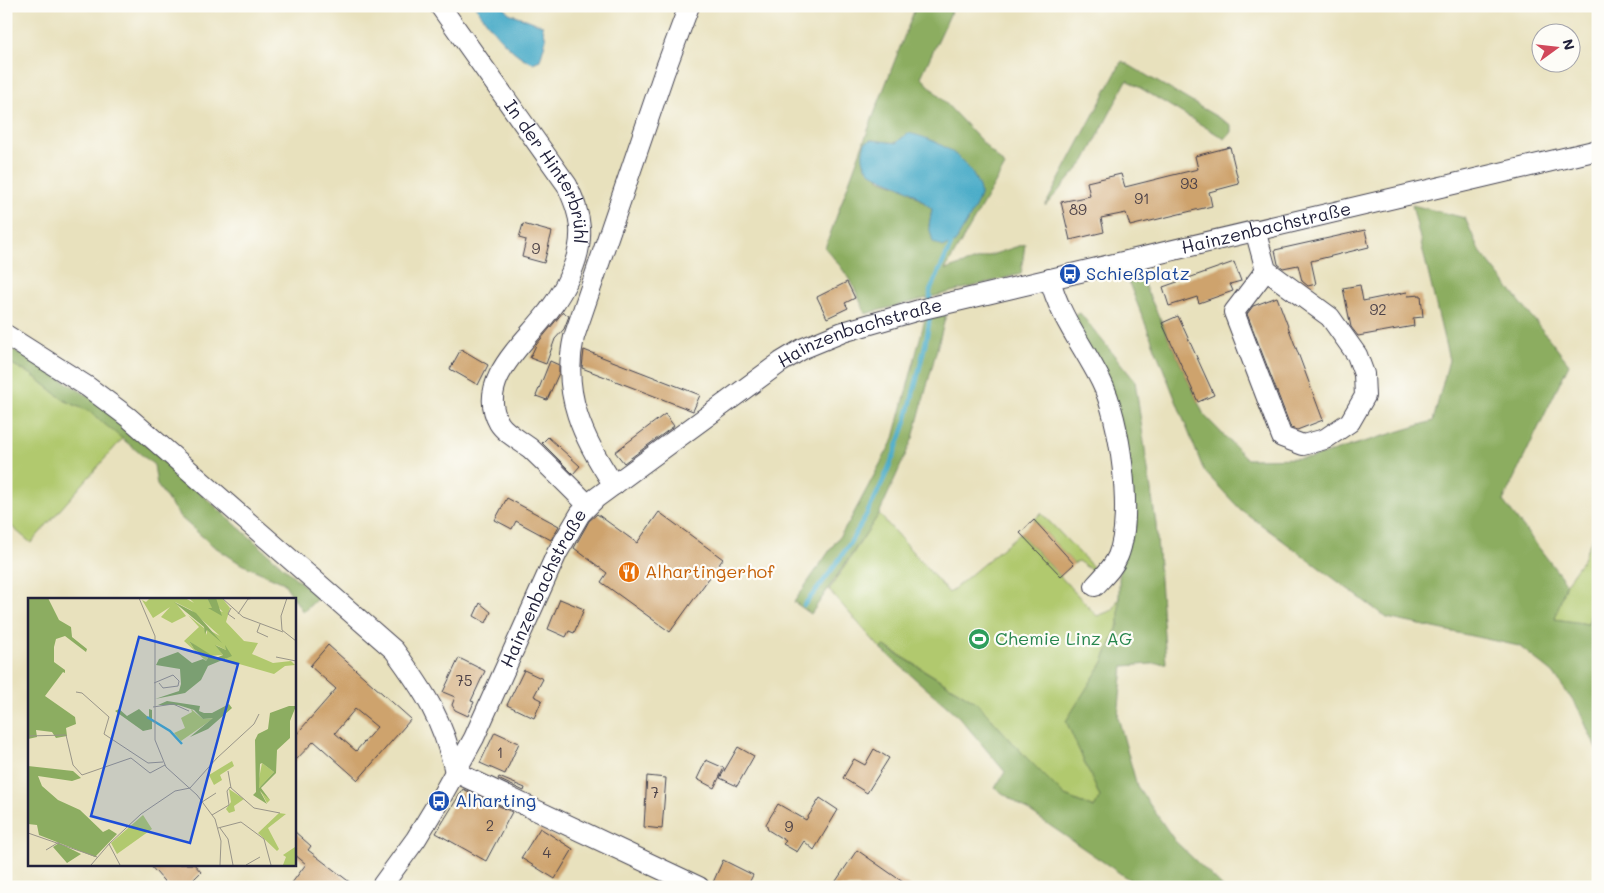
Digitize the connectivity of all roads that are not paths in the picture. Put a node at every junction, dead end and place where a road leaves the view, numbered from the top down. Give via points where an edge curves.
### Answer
1 (440, 6) edge
2 (689, 6) edge
3 (1598, 150) edge
4 (1255, 230) junction
5 (1266, 270) junction
6 (1050, 279) junction
7 (6, 335) edge
8 (614, 485) junction
9 (588, 505) junction
10 (1095, 586) dead end
11 (455, 772) junction
12 (381, 887) edge
13 (699, 887) edge

1 - 9 street, In der Hinterbrühl via 551,161 577,209 580,230 577,255 563,290 506,364 492,394 493,409 500,424
2 - 8 street via 569,359 570,384 581,424 597,459
3 - 4 street, Hainzenbachstraße
4 - 5 street
4 - 6 street, Hainzenbachstraße
5 - 5 street via 1330,317 1357,355 1362,368 1364,396 1350,422 1325,439 1302,444 1282,437 1234,312
6 - 8 street, Hainzenbachstraße via 919,310 844,332 804,348
6 - 10 street via 1066,320 1109,398 1119,437 1124,503 1118,554
7 - 11 street via 88,387 128,417 394,650 435,710
8 - 9 street, Hainzenbachstraße
9 - 11 street, Hainzenbachstraße via 557,553 474,738
11 - 12 street, Hainzenbachstraße via 416,839
11 - 13 street

